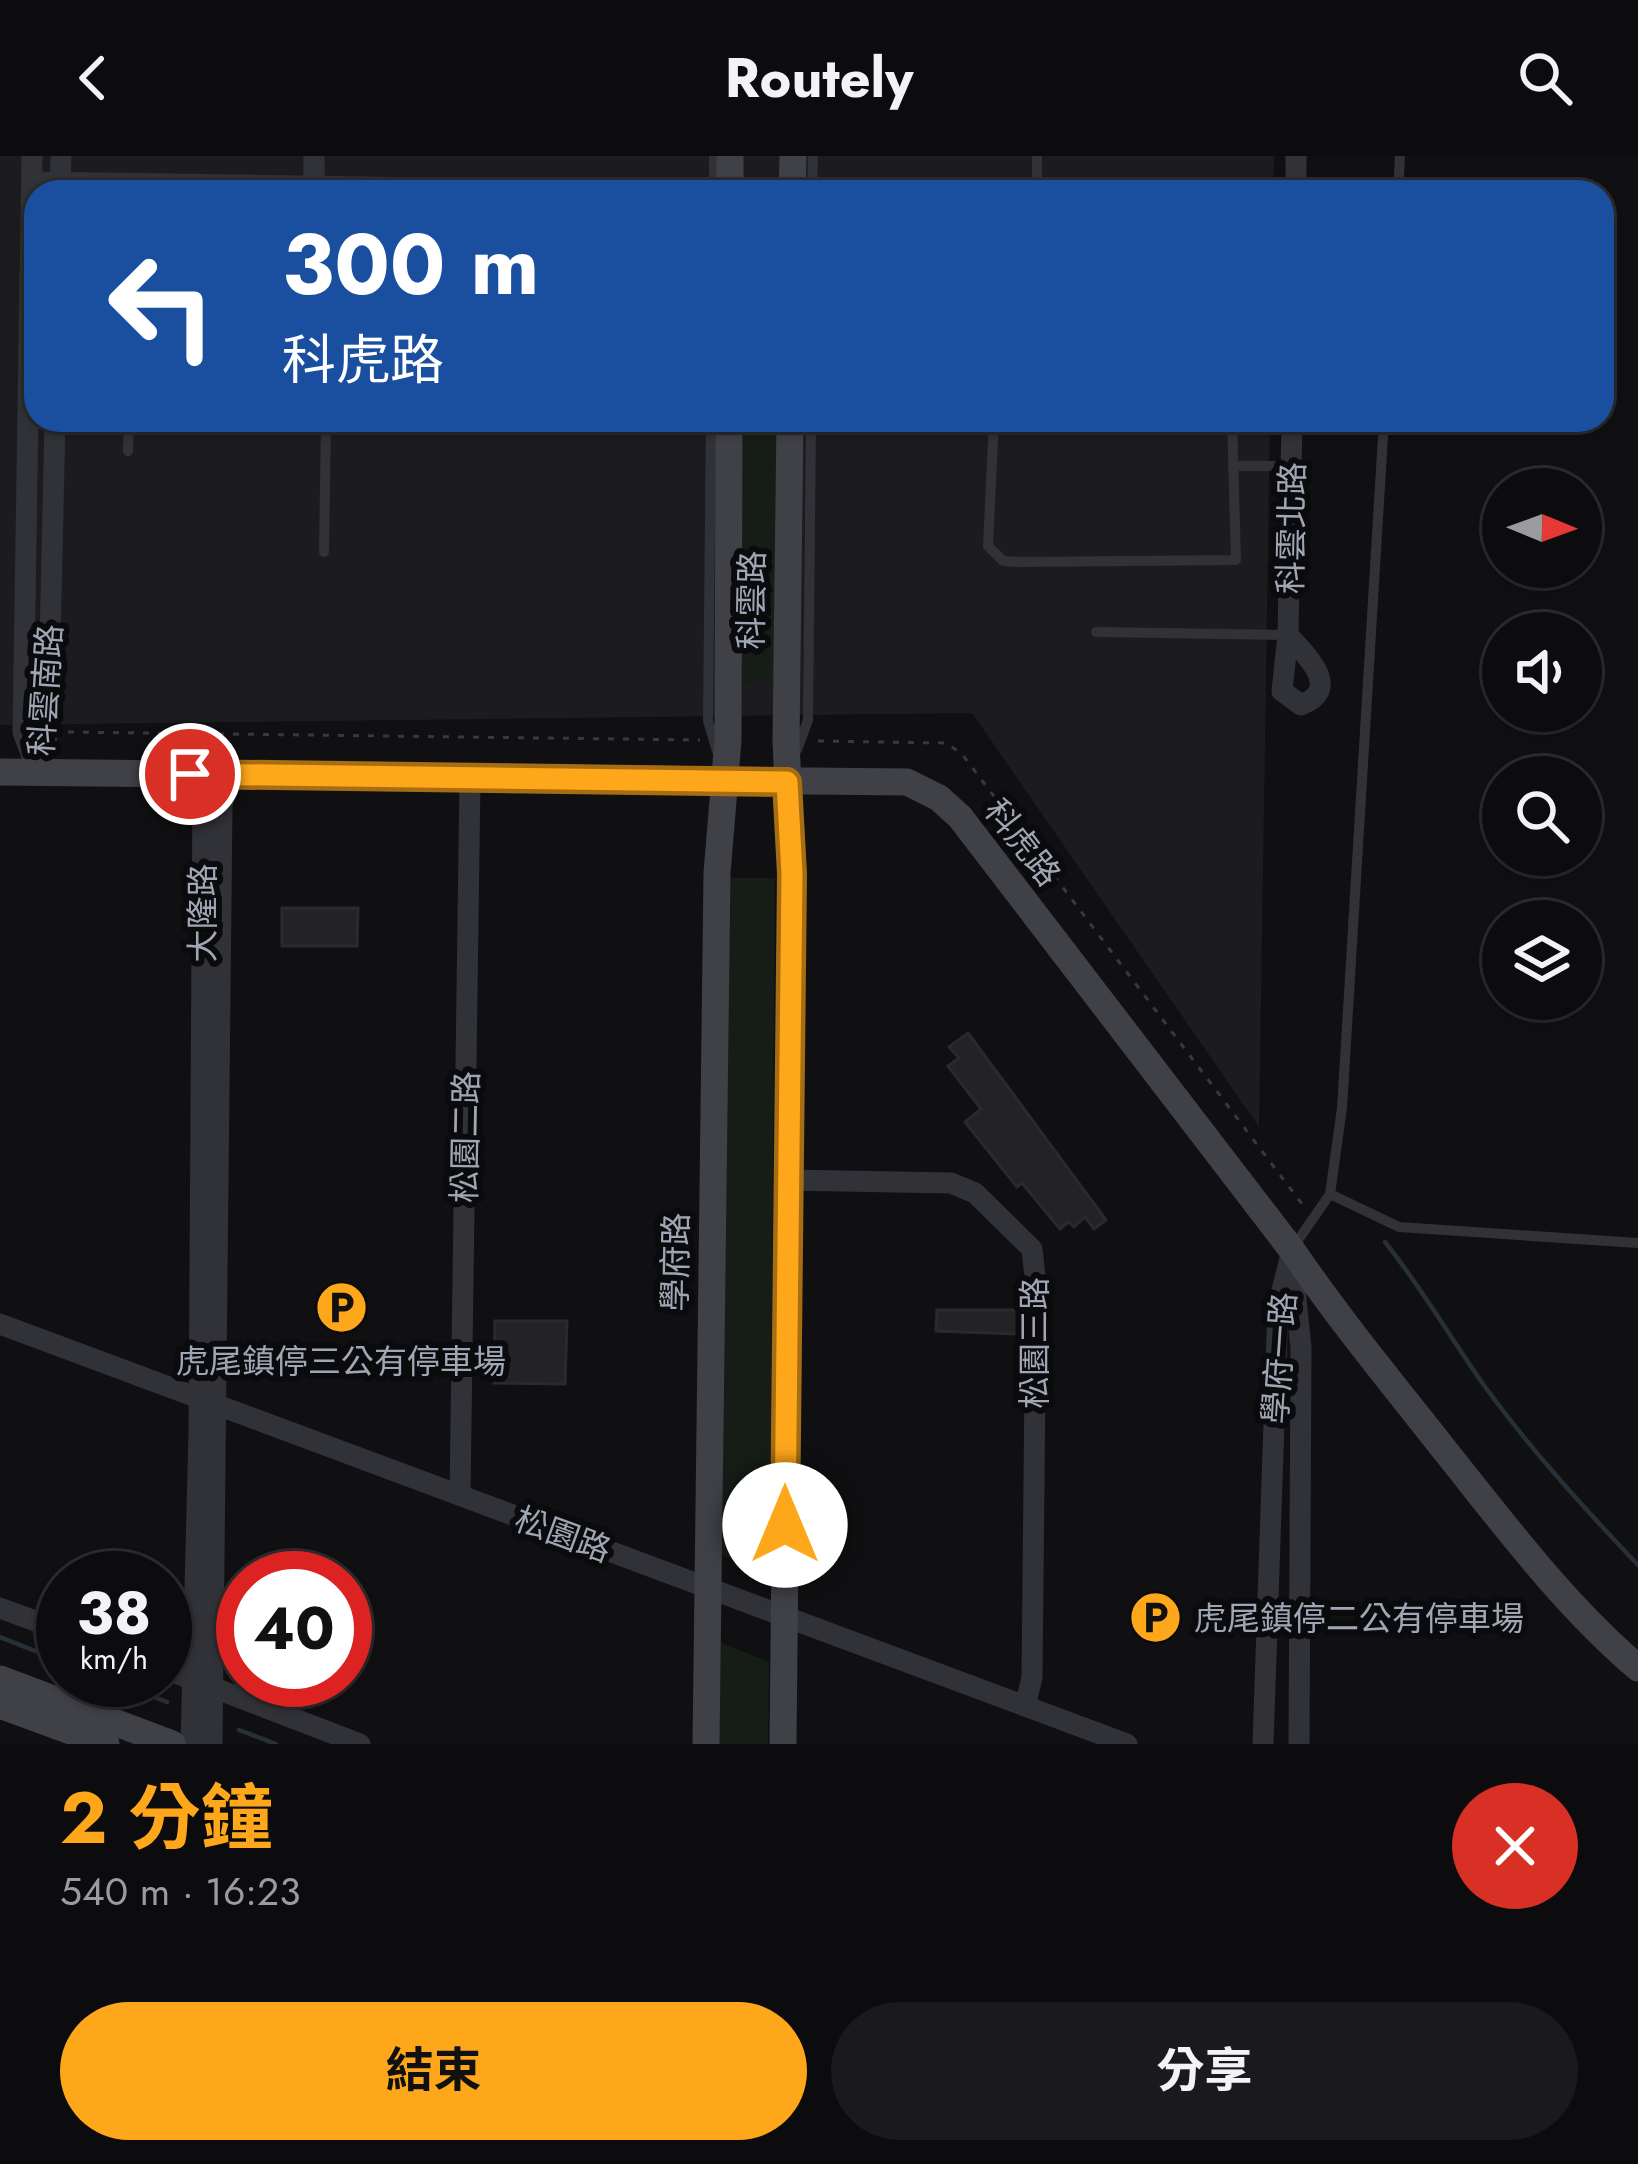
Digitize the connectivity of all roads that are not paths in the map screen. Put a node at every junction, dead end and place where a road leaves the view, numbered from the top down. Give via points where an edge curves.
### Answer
1 (28, 432) edge
2 (55, 432) edge
3 (129, 432) edge
4 (326, 432) edge
5 (711, 432) edge
6 (728, 432) edge
7 (790, 432) edge
8 (811, 432) edge
9 (993, 432) edge
10 (1232, 432) edge
11 (1292, 432) edge
12 (1383, 432) edge
13 (128, 451) dead end
14 (1233, 466) junction
15 (1292, 466) junction
16 (324, 552) dead end
17 (1096, 632) dead end
18 (1288, 635) joint
19 (0, 772) edge
20 (38, 772) junction
21 (209, 774) junction
22 (470, 778) junction
23 (722, 781) junction
24 (787, 782) junction
25 (787, 1180) junction
26 (1330, 1194) junction
27 (1638, 1243) edge
28 (1292, 1250) junction
29 (0, 1324) edge
30 (207, 1401) junction
31 (460, 1496) junction
32 (707, 1588) junction
33 (0, 1608) edge
34 (784, 1617) junction
35 (36, 1621) edge
36 (1638, 1668) edge
37 (0, 1679) edge
38 (192, 1680) edge
39 (204, 1685) junction
40 (0, 1705) edge
41 (1025, 1706) junction
42 (106, 1744) edge
43 (172, 1744) edge
44 (191, 1744) edge
45 (212, 1744) edge
46 (360, 1744) edge
47 (706, 1744) edge
48 (783, 1744) edge
49 (1127, 1744) edge
50 (1264, 1744) edge
51 (1300, 1744) edge

1 - 20 street, 科雲南路 via 23,732
2 - 20 street, 科雲南路 via 48,732
3 - 13 lane
4 - 16 lane
5 - 23 lane via 707,721
6 - 23 street, 科雲路
7 - 24 street, 科雲路
8 - 24 lane via 808,720
9 - 14 lane via 988,546 1004,561 1236,560
10 - 14 lane
11 - 15 street, 科雲北路
12 - 26 lane
14 - 15 lane
15 - 18 street, 科雲北路
17 - 18 lane
19 - 20 street, 科虎路
20 - 21 street, 科虎路
21 - 22 street, 科虎路
21 - 30 street, 大隆路 via 226,788
22 - 23 street, 科虎路
22 - 31 street, 松園二路
23 - 24 street, 科虎路
23 - 32 street, 學府路
24 - 25 street
24 - 28 street, 科虎路 via 907,782 939,798
25 - 34 street
25 - 41 street, 松園三路 via 951,1183 975,1193 1032,1249 1032,1678
26 - 27 lane via 1399,1227
26 - 28 lane
28 - 36 street, 科虎路 via 1503,1524
28 - 50 street, 學府一路 via 1278,1307
28 - 51 street, 學府一路 via 1301,1348
29 - 30 street, 松園路
30 - 31 street, 松園路
30 - 39 street, 大隆路
31 - 32 street, 松園路
32 - 34 street, 松園路
32 - 47 street, 學府路
33 - 35 street
34 - 41 street, 松園路
34 - 48 street
37 - 43 street
38 - 39 street
39 - 44 street, 大隆路
39 - 45 street, 大隆路
39 - 46 street
40 - 42 street
41 - 49 street, 松園路

